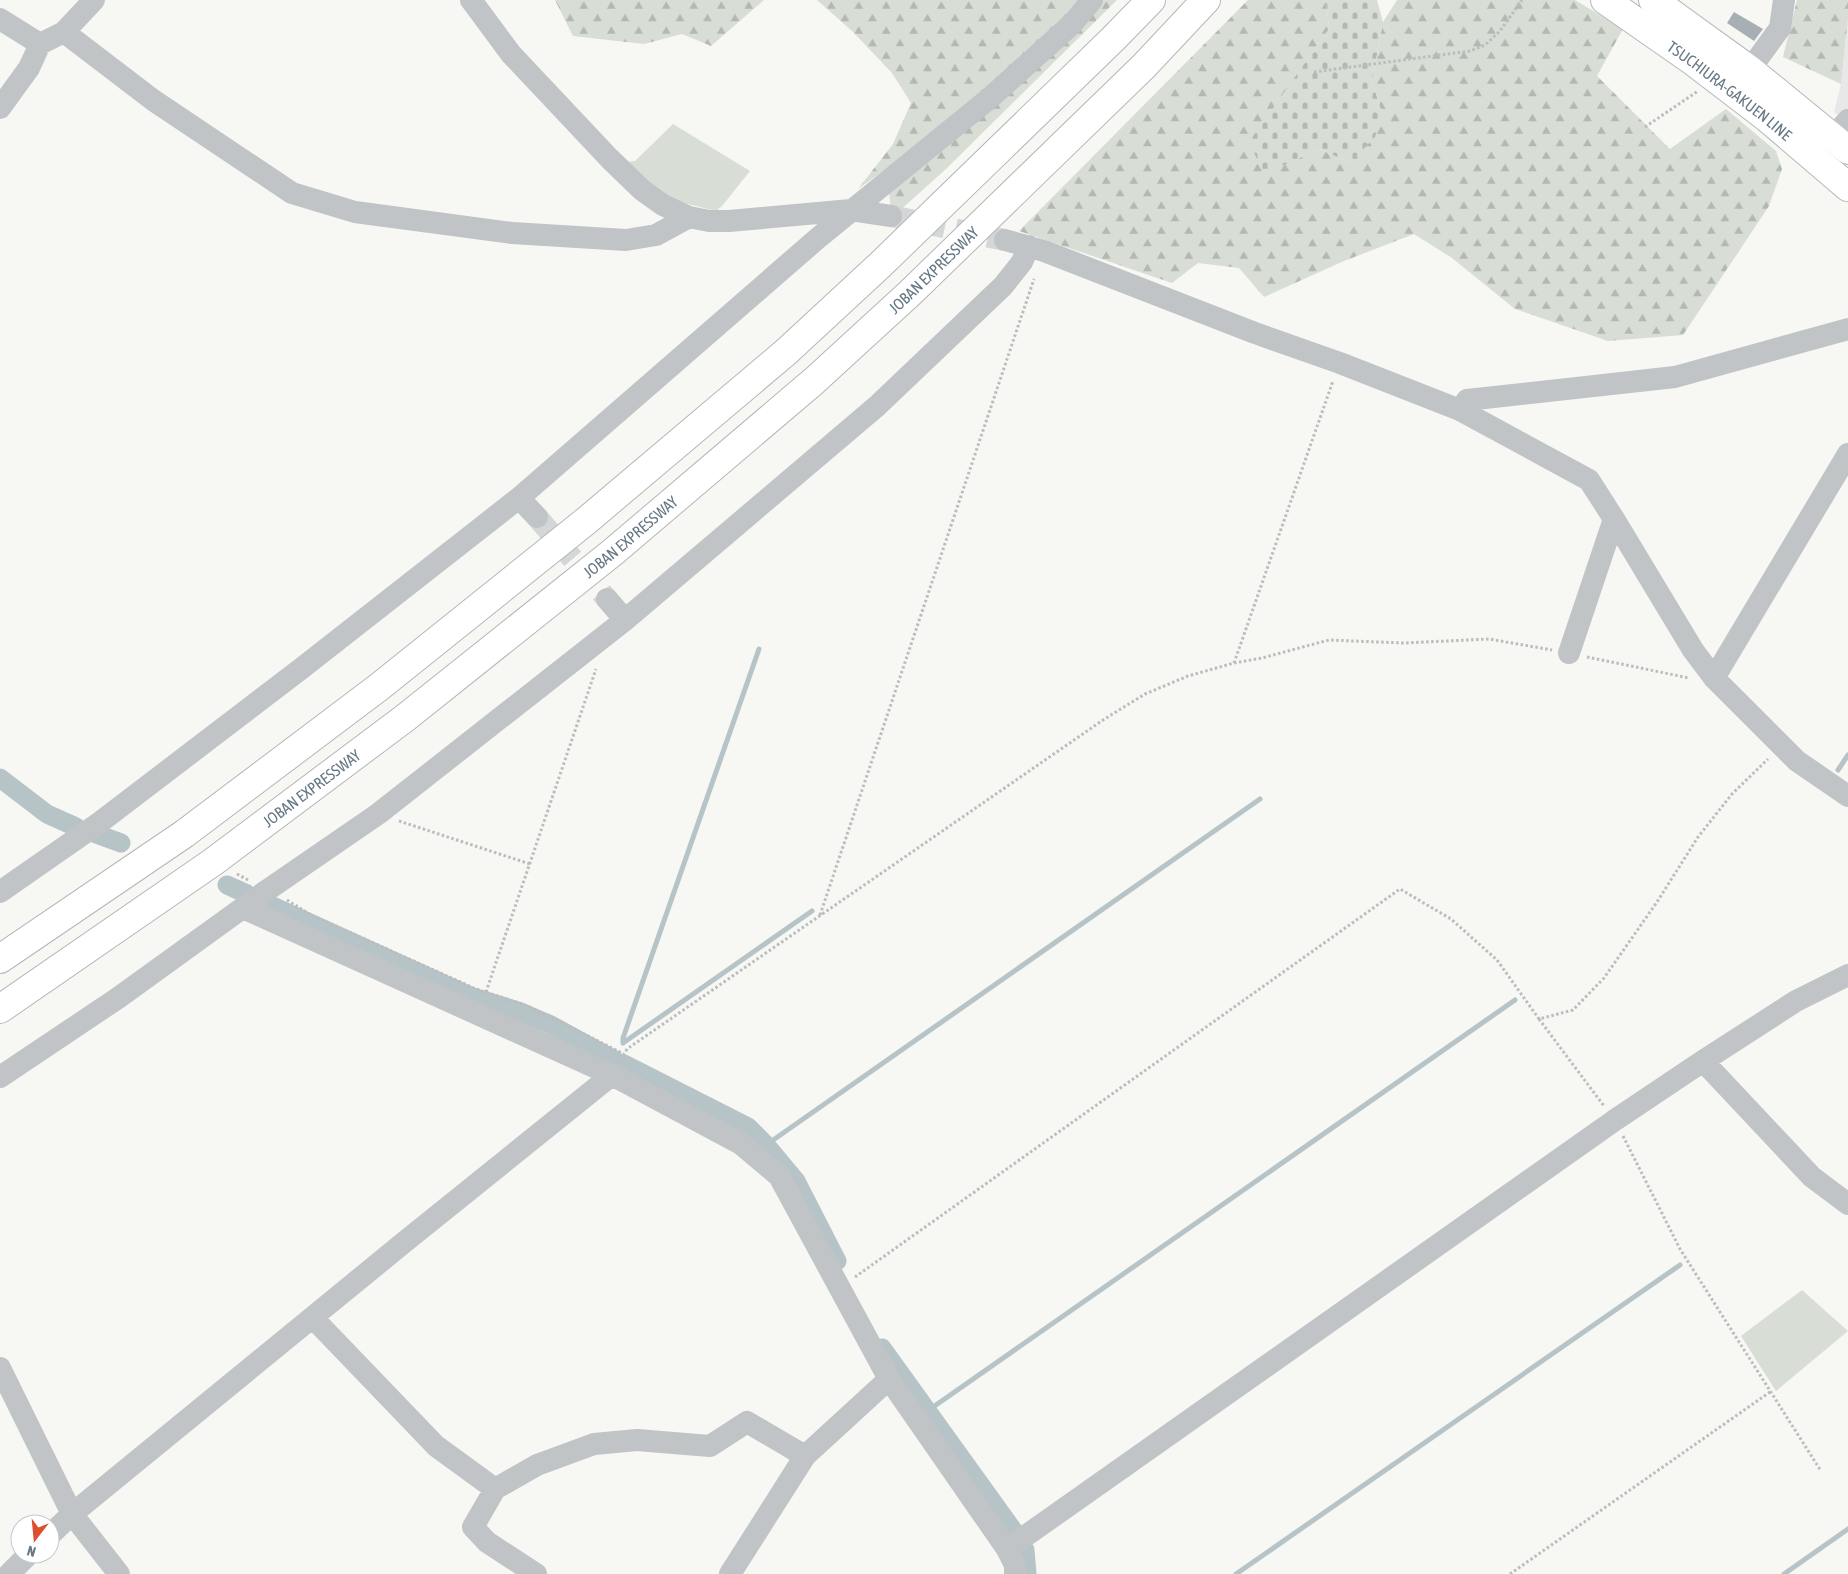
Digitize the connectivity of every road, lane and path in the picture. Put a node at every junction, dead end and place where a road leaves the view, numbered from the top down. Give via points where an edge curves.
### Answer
1 (94, 0) edge
2 (471, 0) edge
3 (1092, 0) edge
4 (1151, 0) edge
5 (1206, 0) edge
6 (1522, 0) edge
7 (1605, 0) edge
8 (1653, 0) edge
9 (1784, 0) edge
10 (0, 19) edge
11 (64, 32) junction
12 (40, 44) junction
13 (1750, 70) junction
14 (1314, 72) dead end
15 (1724, 85) junction
16 (0, 108) edge
17 (1645, 127) dead end
18 (1843, 135) edge
19 (1848, 187) edge
20 (851, 210) junction
21 (891, 216) tunnel mouth
22 (689, 217) junction
23 (1005, 240) tunnel mouth
24 (1037, 248) junction
25 (1848, 329) edge
26 (1340, 363) junction
27 (1460, 410) junction
28 (1848, 454) edge
29 (519, 498) junction
30 (537, 517) tunnel mouth
31 (1614, 519) junction
32 (607, 599) tunnel mouth
33 (617, 626) junction
34 (1569, 653) junction
35 (1234, 663) junction
36 (1714, 678) junction
37 (1780, 746) junction
38 (1848, 796) edge
39 (378, 814) junction
40 (530, 864) junction
41 (266, 890) junction
42 (0, 892) edge
43 (243, 908) junction
44 (820, 916) junction
45 (0, 958) edge
46 (1848, 974) edge
47 (486, 992) junction
48 (0, 1009) edge
49 (1539, 1019) junction
50 (624, 1054) junction
51 (1703, 1061) junction
52 (612, 1075) junction
53 (0, 1077) edge
54 (1615, 1120) junction
55 (1848, 1204) edge
56 (840, 1288) junction
57 (313, 1318) junction
58 (0, 1368) edge
59 (889, 1379) junction
60 (1770, 1392) junction
61 (805, 1456) junction
62 (1821, 1471) dead end
63 (495, 1489) junction
64 (72, 1514) junction
65 (60, 1525) edge
66 (1007, 1549) junction
67 (19, 1564) edge
68 (9, 1574) edge
69 (119, 1574) edge
70 (536, 1574) edge
71 (730, 1574) edge
72 (1014, 1574) edge
73 (1510, 1574) edge

1 - 11 street
2 - 22 street via 511,54 609,158 642,190 663,205
3 - 20 street via 1072,24 992,97
4 - 45 main road via 873,272 786,352 586,521 380,687 192,828
5 - 48 main road, JOBAN EXPRESSWAY via 1144,66 910,293 814,381 613,552 405,718 221,857
6 - 14 path via 1485,45 1470,51
7 - 15 main road, TSUCHIURA-GAKUEN LINE
8 - 13 main road, TSUCHIURA-GAKUEN LINE
9 - 13 street via 1780,28
10 - 12 street
11 - 12 street
11 - 22 street via 153,100 292,193 355,212 512,233 626,240 656,235
12 - 16 street via 29,68
13 - 15 street
13 - 18 main road, TSUCHIURA-GAKUEN LINE
15 - 17 path
15 - 19 main road, TSUCHIURA-GAKUEN LINE
20 - 21 street
20 - 22 street via 729,221
20 - 29 street
23 - 24 street
24 - 26 street
24 - 33 street via 1003,286 878,406
24 - 44 path
25 - 27 street via 1675,377 1467,400
26 - 27 street
26 - 35 path
27 - 31 street via 1589,480
28 - 36 street
29 - 30 street
29 - 42 street via 99,823
31 - 34 street
31 - 36 street via 1693,650
32 - 33 street
33 - 39 street
33 - 40 path
34 - 35 path via 1489,639 1404,643 1329,640
34 - 36 path via 1697,680
35 - 44 path via 1188,676 1145,694
36 - 37 street
37 - 38 street
37 - 49 path via 1732,794 1698,837 1604,978 1574,1010
39 - 40 path
39 - 41 street
40 - 47 path
41 - 43 street
41 - 47 path via 311,914
43 - 52 street
43 - 53 street via 118,998
44 - 50 path
46 - 51 street via 1796,1001
47 - 50 path via 528,1006
49 - 54 path
49 - 56 path via 1497,960 1451,919 1400,889
50 - 52 path
51 - 54 street
51 - 55 street via 1812,1177
52 - 56 street via 741,1144 779,1176
52 - 57 street
54 - 60 path via 1680,1249
54 - 66 street
56 - 59 street
57 - 63 street via 436,1446
57 - 64 street
58 - 64 street
59 - 61 street
59 - 66 street
60 - 62 path
60 - 73 path
61 - 63 street via 747,1422 710,1446 637,1440 594,1444 537,1465
61 - 71 street
63 - 70 street via 473,1527 487,1542
64 - 65 street
64 - 69 street
66 - 72 street via 1015,1565
67 - 68 street

